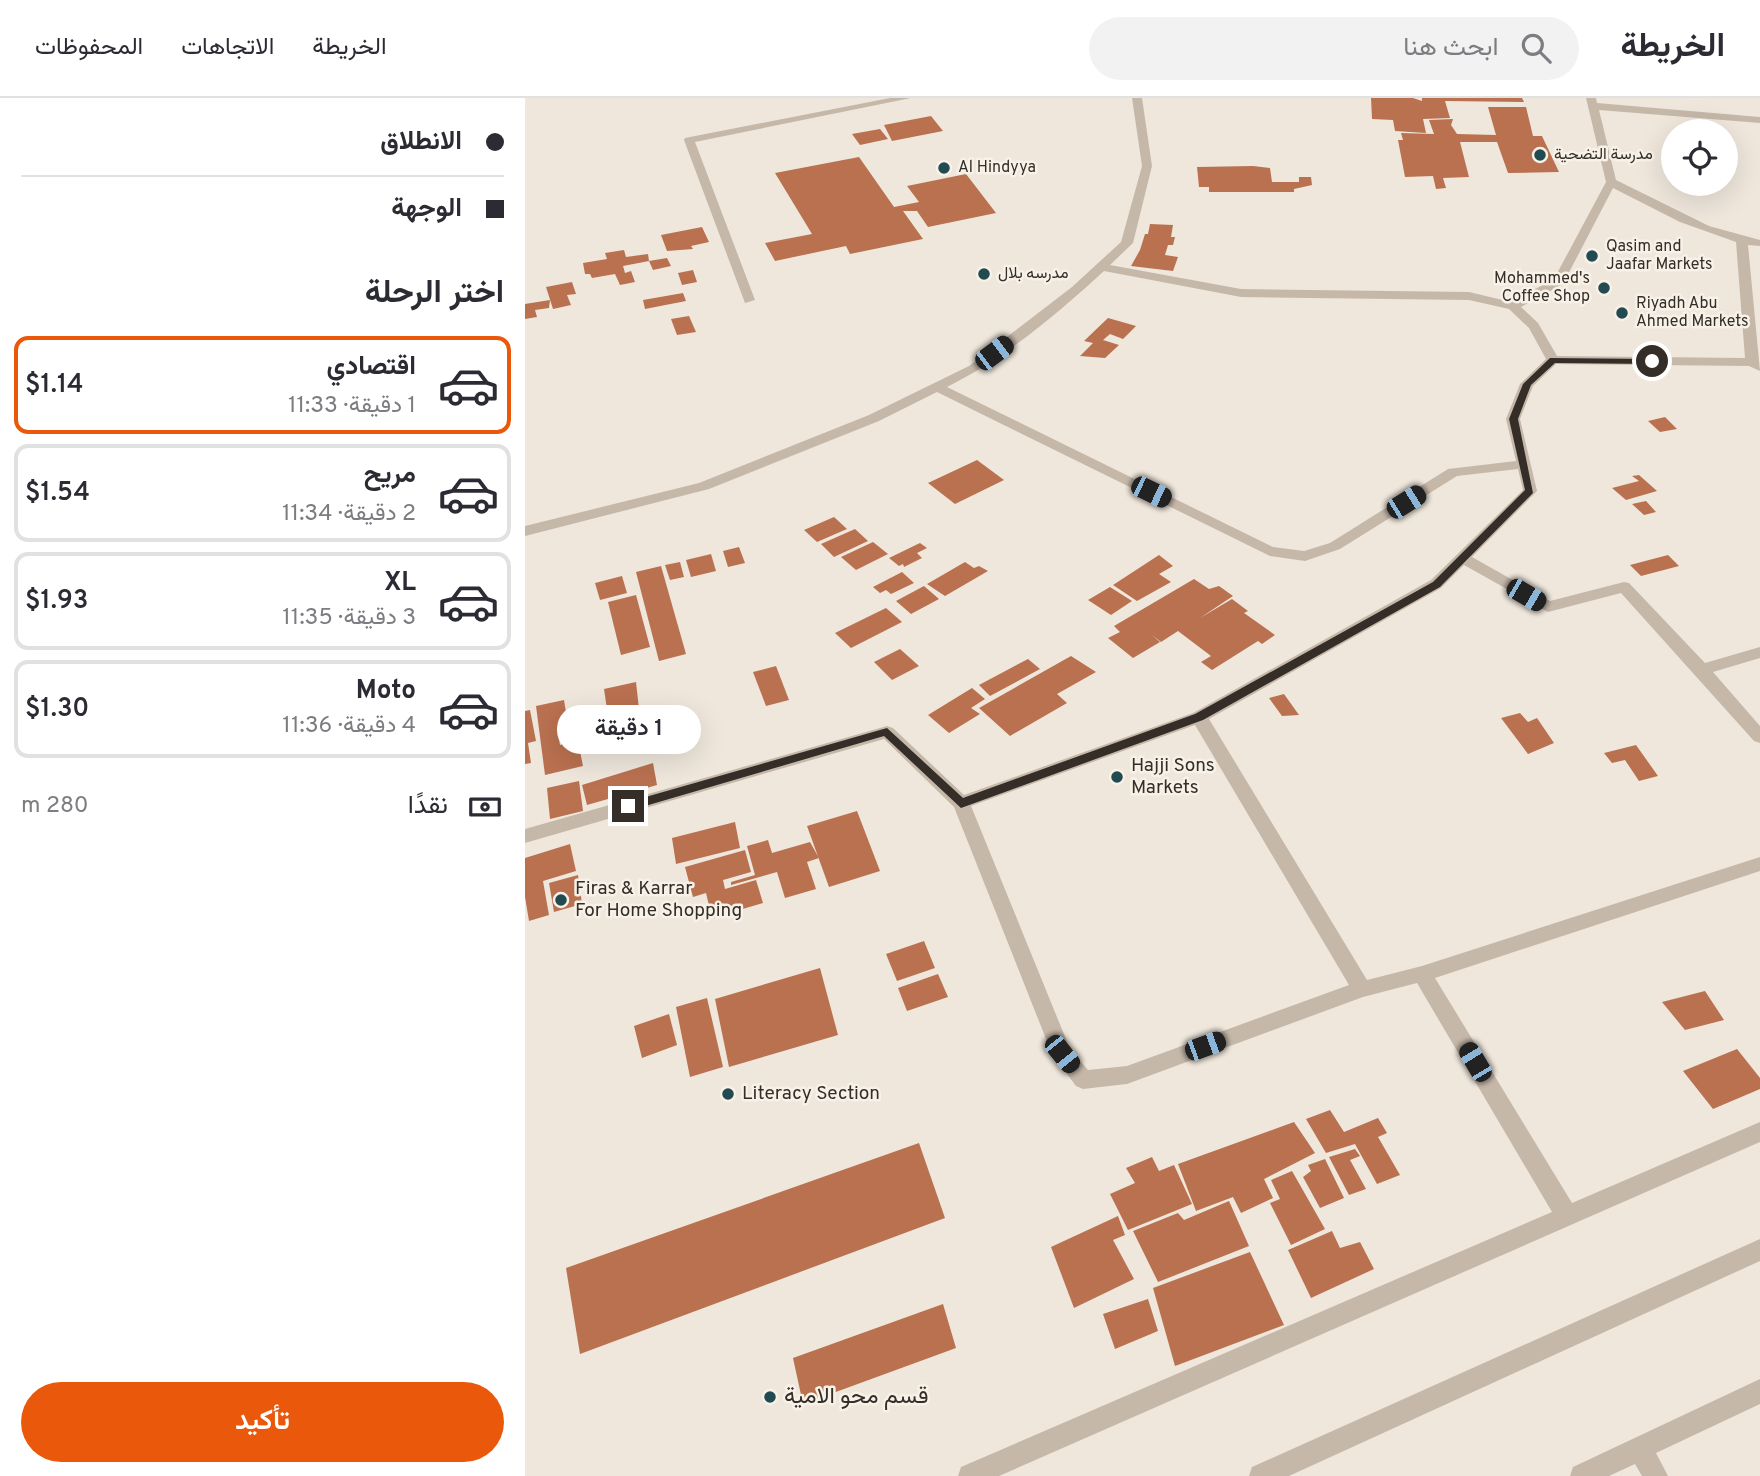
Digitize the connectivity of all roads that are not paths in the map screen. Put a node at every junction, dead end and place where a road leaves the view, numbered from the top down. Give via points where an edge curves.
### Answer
1 (906, 98) edge
2 (1137, 98) edge
3 (1592, 102) edge
4 (1760, 120) edge
5 (1611, 182) junction
6 (1742, 242) junction
7 (1760, 243) edge
8 (1101, 267) junction
9 (749, 300) dead end
10 (1513, 306) junction
11 (1553, 360) junction
12 (1756, 365) edge
13 (937, 387) junction
14 (1523, 464) junction
15 (525, 531) edge
16 (1462, 558) junction
17 (1760, 652) edge
18 (1702, 670) junction
19 (1199, 717) junction
20 (1760, 737) edge
21 (961, 803) junction
22 (525, 836) edge
23 (1760, 864) edge
24 (1422, 974) junction
25 (1362, 989) junction
26 (1760, 1132) edge
27 (1567, 1216) junction
28 (1760, 1250) edge
29 (1760, 1391) edge
30 (1640, 1448) junction
31 (971, 1476) edge
32 (1261, 1476) edge
33 (1582, 1476) edge
34 (1656, 1476) edge

1 - 9 street via 689,140
2 - 8 street via 1147,166 1127,243
3 - 4 street
3 - 5 street
5 - 6 street
5 - 10 street via 1559,282
6 - 7 street
6 - 12 street
8 - 10 street via 1241,293 1469,296
8 - 13 street via 974,369
10 - 11 street via 1534,326
11 - 12 street
11 - 14 street via 1527,384 1513,419
13 - 14 street via 1270,551 1305,556 1335,546 1453,472
13 - 15 street via 874,418 704,486
14 - 16 street via 1530,491
16 - 18 street via 1548,607 1624,587
16 - 19 street via 1436,584
17 - 18 street
18 - 20 street
19 - 21 street
19 - 25 street
21 - 22 street via 887,732
21 - 25 street via 1062,1054 1083,1080 1127,1075
23 - 24 street
24 - 25 street
24 - 27 street
26 - 27 street
27 - 31 street
28 - 32 street
29 - 30 street
30 - 33 street
30 - 34 street

